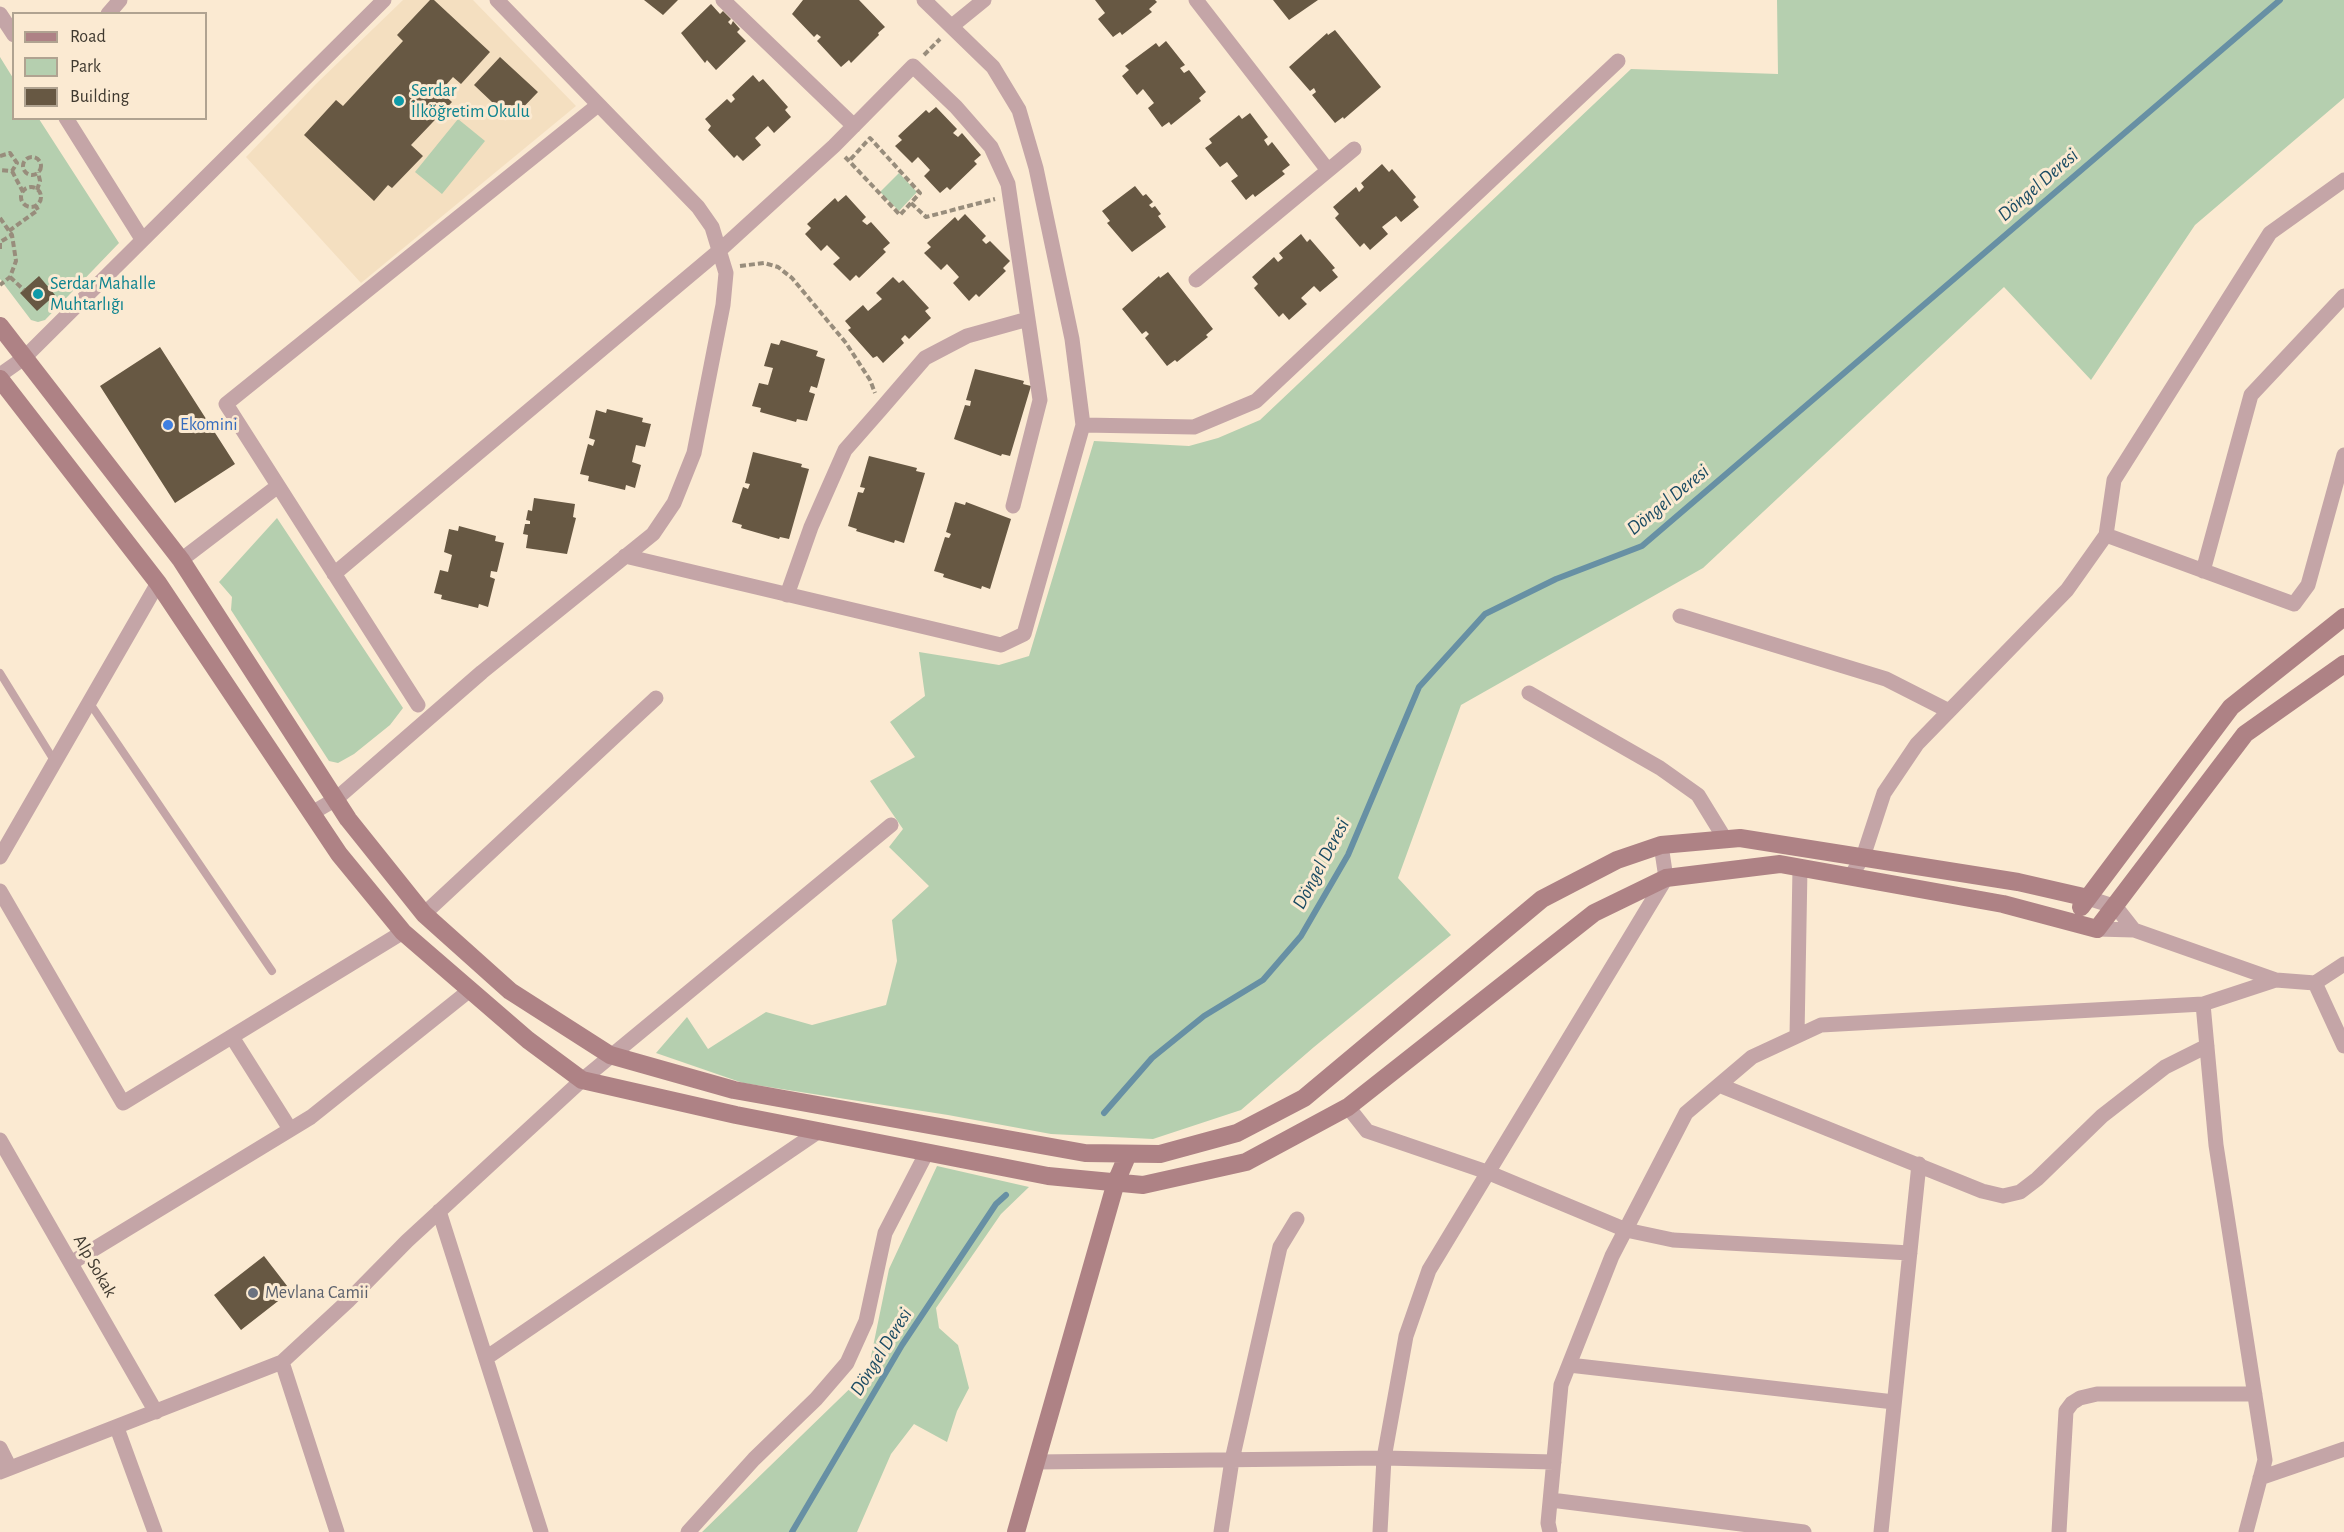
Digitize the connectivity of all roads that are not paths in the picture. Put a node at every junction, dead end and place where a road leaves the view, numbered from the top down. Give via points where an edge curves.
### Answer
1 (120, 0) edge
2 (384, 0) edge
3 (497, 0) edge
4 (723, 0) edge
5 (924, 0) edge
6 (984, 0) edge
7 (1196, 0) edge
8 (110, 12) edge
9 (0, 14) edge
10 (952, 26) junction
11 (12, 32) edge
12 (1618, 61) dead end
13 (598, 105) junction
14 (67, 120) edge
15 (854, 126) junction
16 (1354, 149) dead end
17 (1327, 169) junction
18 (2344, 180) edge
19 (142, 239) junction
20 (720, 250) junction
21 (1196, 280) dead end
22 (2344, 296) edge
23 (1028, 319) junction
24 (0, 326) edge
25 (24, 358) junction
26 (0, 377) edge
27 (1083, 425) junction
28 (2344, 455) edge
29 (278, 486) junction
30 (1013, 506) dead end
31 (2106, 535) junction
32 (625, 556) junction
33 (182, 560) junction
34 (2203, 571) junction
35 (334, 574) junction
36 (158, 583) junction
37 (787, 595) junction
38 (1680, 616) dead end
39 (2344, 616) edge
40 (2344, 664) edge
41 (0, 673) edge
42 (1529, 693) dead end
43 (656, 698) dead end
44 (89, 702) junction
45 (418, 705) dead end
46 (1949, 711) junction
47 (55, 762) junction
48 (336, 799) junction
49 (312, 813) junction
50 (891, 825) dead end
51 (1725, 839) junction
52 (1661, 845) junction
53 (0, 857) edge
54 (1863, 857) junction
55 (1800, 868) junction
56 (1850, 877) junction
57 (1666, 878) junction
58 (0, 891) edge
59 (2088, 898) junction
60 (2116, 907) junction
61 (424, 914) junction
62 (2071, 921) junction
63 (2097, 928) junction
64 (2134, 930) junction
65 (403, 932) junction
66 (2344, 964) edge
67 (272, 971) dead end
68 (2276, 980) junction
69 (2315, 982) junction
70 (470, 990) junction
71 (2203, 1004) junction
72 (1797, 1036) junction
73 (232, 1037) junction
74 (2344, 1046) edge
75 (2207, 1047) junction
76 (610, 1055) junction
77 (582, 1080) junction
78 (1719, 1085) junction
79 (1348, 1107) junction
80 (290, 1129) junction
81 (819, 1131) junction
82 (0, 1140) edge
83 (927, 1152) junction
84 (1128, 1154) junction
85 (1919, 1164) junction
86 (1487, 1172) junction
87 (1116, 1182) junction
88 (439, 1211) junction
89 (1297, 1219) dead end
90 (1626, 1230) junction
91 (1910, 1253) junction
92 (71, 1263) junction
93 (486, 1358) junction
94 (282, 1362) junction
95 (1569, 1365) junction
96 (2255, 1394) junction
97 (1894, 1401) junction
98 (156, 1412) junction
99 (117, 1428) junction
100 (0, 1448) edge
101 (2344, 1449) edge
102 (1384, 1458) junction
103 (1232, 1460) junction
104 (1036, 1462) junction
105 (1554, 1462) junction
106 (5, 1470) edge
107 (2260, 1478) junction
108 (1551, 1500) junction
109 (155, 1532) edge
110 (337, 1532) edge
111 (541, 1532) edge
112 (688, 1532) edge
113 (1016, 1532) edge
114 (1221, 1532) edge
115 (1380, 1532) edge
116 (1550, 1532) edge
117 (1804, 1532) edge
118 (1881, 1532) edge
119 (2059, 1532) edge
120 (2246, 1532) edge

1 - 8 street
2 - 19 street
3 - 13 street
4 - 15 street
5 - 10 street
6 - 10 street
7 - 17 street
9 - 11 street
10 - 27 street via 993,67 1019,110 1036,168 1072,339
12 - 27 street via 1256,401 1194,428
13 - 20 street via 698,207 712,227
13 - 29 street via 226,404
14 - 19 street
15 - 20 street
15 - 23 street via 913,66 956,107 991,147 1008,184
16 - 17 street
17 - 21 street
18 - 31 street via 2270,232 2114,480
19 - 25 street
20 - 32 street via 725,269 723,304 694,453 674,503 652,534
20 - 35 street
22 - 34 street via 2251,395
23 - 30 street via 1040,400
23 - 37 street via 967,336 926,358 845,450
24 - 25 main road
25 - 26 street
25 - 33 main road
26 - 36 main road
27 - 37 street via 1024,634 1001,645
28 - 34 street via 2308,585 2294,604
29 - 33 street
29 - 35 street
31 - 34 street
31 - 46 street via 2067,590
32 - 37 street
32 - 48 street via 482,672
33 - 48 main road
35 - 45 street
36 - 44 street
36 - 49 main road
38 - 46 street via 1886,679
39 - 59 main road via 2231,707
40 - 60 main road via 2245,734
41 - 47 lane
42 - 51 street via 1660,768 1698,795
43 - 61 street
44 - 47 street
44 - 67 lane
46 - 54 street via 1917,744 1884,793
47 - 53 street
48 - 49 street
48 - 61 main road
49 - 65 main road via 339,854
50 - 76 street
51 - 52 main road
51 - 54 main road
52 - 57 street
52 - 84 main road via 1617,860 1542,899 1304,1098 1237,1133 1160,1154
54 - 56 street
54 - 59 main road via 2018,882
55 - 56 main road
55 - 57 main road via 1780,864
55 - 72 street
56 - 62 main road via 2003,904
57 - 79 main road via 1594,913
57 - 86 street
58 - 73 street via 123,1103
59 - 60 street
59 - 62 main road
60 - 63 main road
60 - 64 street
61 - 76 main road via 510,991
62 - 63 main road
63 - 64 street
64 - 68 street
65 - 70 main road
65 - 73 street
66 - 69 street
68 - 69 street
68 - 71 street
69 - 74 street
70 - 77 main road
70 - 80 street via 311,1117
71 - 72 street via 1821,1025
71 - 75 street
72 - 78 street via 1752,1057
73 - 80 street
75 - 85 street via 2165,1067 2111,1109 2019,1192 2002,1196 1982,1191
75 - 96 street via 2216,1145
76 - 77 street
76 - 84 main road via 734,1090 1085,1154
77 - 81 main road
77 - 88 street
78 - 85 street
78 - 90 street via 1686,1113
79 - 86 street via 1367,1131
79 - 87 main road via 1246,1162 1143,1185
80 - 92 street
81 - 83 main road
81 - 93 street
82 - 92 street, Alp Sokak
83 - 87 main road via 1032,1173
83 - 112 street via 885,1233 866,1321 847,1363
84 - 87 main road
85 - 91 street
86 - 90 street
86 - 102 street via 1429,1270 1406,1336
87 - 104 main road
88 - 93 street
88 - 94 street
89 - 103 street via 1280,1247
90 - 91 street via 1673,1240
90 - 95 street
91 - 97 street
92 - 98 street, Alp Sokak
93 - 111 street
94 - 98 street
94 - 110 street
95 - 97 street
95 - 105 street via 1561,1384
96 - 107 street via 2265,1460
96 - 119 street via 2097,1394 2072,1403 2066,1411
97 - 118 street
98 - 99 street
99 - 106 street
99 - 109 street
100 - 106 street
101 - 107 street
102 - 103 street
102 - 105 street
102 - 115 street
103 - 104 street
103 - 114 street
104 - 113 main road
105 - 108 street
107 - 120 street
108 - 116 street
108 - 117 street

